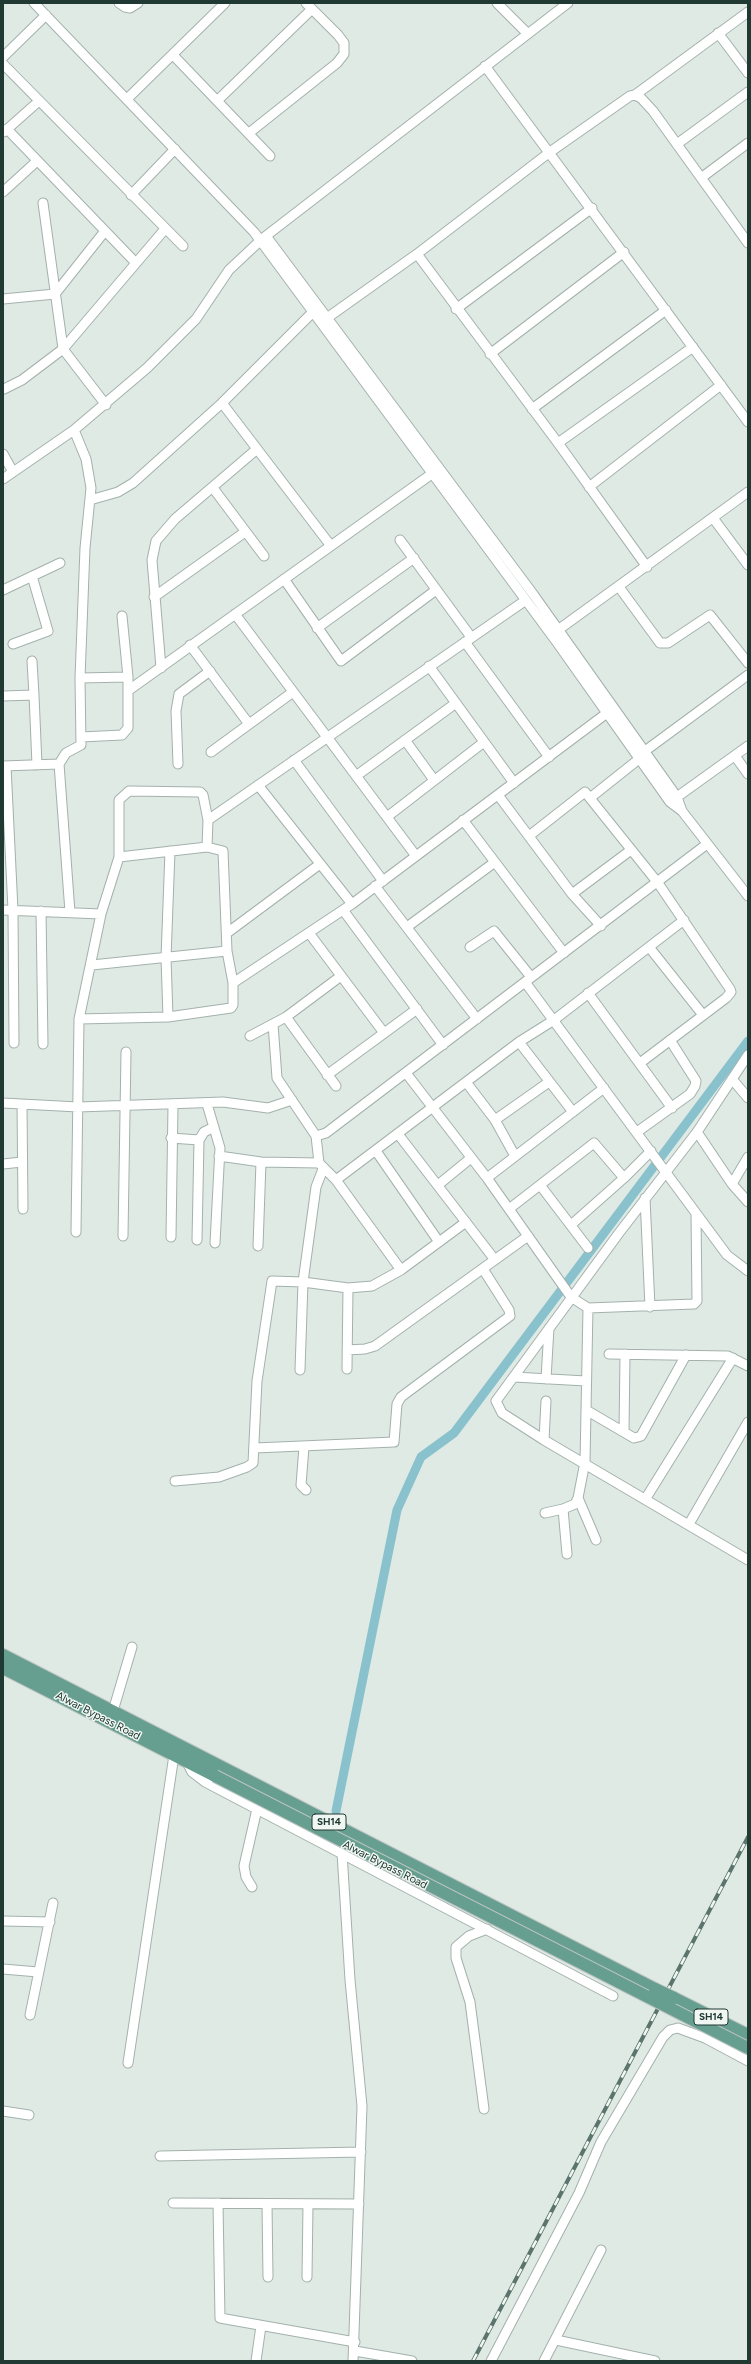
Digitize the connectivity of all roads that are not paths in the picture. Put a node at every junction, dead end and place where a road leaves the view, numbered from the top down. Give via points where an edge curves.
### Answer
1 (34, 3) edge
2 (119, 3) edge
3 (138, 3) edge
4 (225, 3) edge
5 (497, 3) edge
6 (568, 3) edge
7 (309, 6) edge
8 (748, 12) edge
9 (46, 15) junction
10 (527, 33) junction
11 (718, 33) junction
12 (173, 55) junction
13 (3, 57) edge
14 (3, 64) edge
15 (485, 66) junction
16 (748, 73) edge
17 (748, 92) edge
18 (635, 95) junction
19 (127, 99) junction
20 (218, 100) junction
21 (39, 101) junction
22 (5, 131) edge
23 (250, 133) junction
24 (748, 143) edge
25 (677, 144) junction
26 (175, 149) junction
27 (550, 152) junction
28 (270, 156) dead end
29 (37, 161) junction
30 (701, 178) junction
31 (3, 192) edge
32 (131, 195) junction
33 (43, 203) dead end
34 (592, 208) junction
35 (165, 229) junction
36 (105, 231) junction
37 (264, 239) junction
38 (748, 243) edge
39 (183, 246) dead end
40 (624, 252) junction
41 (417, 254) junction
42 (135, 262) junction
43 (55, 294) junction
44 (3, 299) edge
45 (456, 309) junction
46 (666, 310) junction
47 (313, 312) junction
48 (328, 318) junction
49 (693, 347) junction
50 (63, 350) junction
51 (490, 354) junction
52 (721, 385) junction
53 (4, 389) dead end
54 (222, 403) junction
55 (106, 405) junction
56 (532, 409) junction
57 (748, 422) edge
58 (74, 430) junction
59 (558, 443) junction
60 (257, 449) junction
61 (3, 454) edge
62 (13, 472) junction
63 (433, 473) junction
64 (3, 479) edge
65 (213, 488) junction
66 (589, 488) junction
67 (748, 492) edge
68 (90, 500) junction
69 (713, 518) junction
70 (245, 532) junction
71 (400, 540) dead end
72 (331, 546) junction
73 (264, 556) dead end
74 (414, 558) junction
75 (60, 563) dead end
76 (748, 565) edge
77 (647, 567) junction
78 (32, 576) junction
79 (284, 580) junction
80 (619, 587) junction
81 (3, 590) edge
82 (436, 590) junction
83 (154, 597) junction
84 (526, 600) junction
85 (235, 614) junction
86 (122, 616) dead end
87 (318, 628) junction
88 (558, 630) junction
89 (468, 640) junction
90 (13, 644) dead end
91 (190, 645) junction
92 (32, 661) dead end
93 (748, 663) edge
94 (429, 666) junction
95 (161, 668) junction
96 (210, 671) junction
97 (748, 675) edge
98 (128, 677) junction
99 (80, 678) junction
100 (129, 690) junction
101 (293, 692) junction
102 (34, 695) junction
103 (3, 696) edge
104 (456, 703) junction
105 (607, 714) junction
106 (249, 724) junction
107 (81, 737) junction
108 (327, 738) junction
109 (405, 740) junction
110 (484, 742) junction
111 (748, 746) edge
112 (211, 752) dead end
113 (642, 755) junction
114 (735, 756) junction
115 (549, 757) junction
116 (294, 760) junction
117 (37, 764) junction
118 (59, 764) junction
119 (178, 764) dead end
120 (4, 766) edge
121 (748, 774) edge
122 (356, 776) junction
123 (434, 780) junction
124 (514, 783) junction
125 (258, 785) junction
126 (498, 795) junction
127 (677, 797) junction
128 (590, 798) junction
129 (682, 811) junction
130 (387, 817) junction
131 (208, 820) junction
132 (463, 820) junction
133 (529, 836) junction
134 (707, 844) junction
135 (207, 847) junction
136 (170, 850) junction
137 (631, 850) junction
138 (416, 856) junction
139 (119, 857) junction
140 (495, 862) junction
141 (320, 864) junction
142 (379, 883) junction
143 (658, 884) junction
144 (572, 894) junction
145 (748, 896) edge
146 (352, 904) junction
147 (3, 910) edge
148 (13, 910) junction
149 (343, 910) junction
150 (41, 911) junction
151 (70, 912) junction
152 (101, 914) junction
153 (684, 920) junction
154 (601, 926) junction
155 (406, 927) junction
156 (227, 933) junction
157 (310, 933) junction
158 (470, 947) dead end
159 (649, 947) junction
160 (227, 951) junction
161 (564, 953) junction
162 (166, 958) junction
163 (92, 965) junction
164 (341, 976) junction
165 (528, 980) junction
166 (232, 984) junction
167 (588, 993) junction
168 (416, 1009) junction
169 (703, 1016) junction
170 (168, 1017) junction
171 (286, 1017) junction
172 (79, 1019) junction
173 (477, 1019) junction
174 (554, 1020) junction
175 (273, 1024) junction
176 (384, 1033) junction
177 (250, 1036) dead end
178 (670, 1040) junction
179 (519, 1042) junction
180 (14, 1043) dead end
181 (43, 1044) dead end
182 (443, 1045) junction
183 (126, 1052) dead end
184 (748, 1055) edge
185 (640, 1063) junction
186 (406, 1073) junction
187 (327, 1075) junction
188 (732, 1079) junction
189 (466, 1082) junction
190 (549, 1082) junction
191 (336, 1086) dead end
192 (604, 1088) junction
193 (748, 1098) edge
194 (292, 1100) junction
195 (3, 1103) edge
196 (22, 1104) junction
197 (207, 1104) junction
198 (173, 1105) junction
199 (124, 1106) junction
200 (78, 1107) junction
201 (432, 1108) junction
202 (672, 1108) junction
203 (573, 1112) junction
204 (495, 1120) junction
205 (214, 1127) junction
206 (637, 1132) junction
207 (697, 1132) junction
208 (398, 1134) junction
209 (316, 1136) junction
210 (171, 1138) junction
211 (199, 1140) junction
212 (376, 1151) junction
213 (652, 1152) junction
214 (219, 1156) junction
215 (515, 1156) junction
216 (748, 1157) edge
217 (471, 1158) junction
218 (22, 1162) junction
219 (261, 1162) junction
220 (3, 1164) edge
221 (321, 1166) junction
222 (666, 1171) junction
223 (487, 1178) junction
224 (624, 1178) junction
225 (336, 1180) junction
226 (540, 1184) junction
227 (732, 1184) junction
228 (438, 1185) junction
229 (645, 1198) junction
230 (748, 1202) edge
231 (509, 1209) junction
232 (23, 1210) dead end
233 (696, 1214) junction
234 (466, 1222) junction
235 (571, 1225) junction
236 (76, 1232) dead end
237 (123, 1236) dead end
238 (528, 1236) junction
239 (171, 1237) dead end
240 (197, 1240) dead end
241 (440, 1242) junction
242 (215, 1243) dead end
243 (258, 1246) dead end
244 (588, 1248) dead end
245 (495, 1260) junction
246 (483, 1269) junction
247 (401, 1270) junction
248 (748, 1271) edge
249 (303, 1282) junction
250 (348, 1288) junction
251 (571, 1297) junction
252 (650, 1307) junction
253 (588, 1308) junction
254 (549, 1328) junction
255 (347, 1350) junction
256 (609, 1354) dead end
257 (625, 1354) junction
258 (686, 1355) junction
259 (733, 1358) junction
260 (748, 1366) edge
261 (347, 1368) dead end
262 (300, 1370) dead end
263 (514, 1377) junction
264 (546, 1379) junction
265 (586, 1381) junction
266 (546, 1401) dead end
267 (586, 1410) junction
268 (748, 1422) edge
269 (624, 1432) junction
270 (544, 1440) junction
271 (304, 1447) junction
272 (255, 1448) junction
273 (585, 1462) junction
274 (176, 1481) dead end
275 (306, 1490) dead end
276 (578, 1498) junction
277 (646, 1498) junction
278 (564, 1509) junction
279 (545, 1513) dead end
280 (689, 1524) junction
281 (596, 1540) dead end
282 (567, 1554) dead end
283 (748, 1560) edge
284 (132, 1647) dead end
285 (3, 1655) edge
286 (3, 1668) edge
287 (112, 1711) junction
288 (174, 1755) junction
289 (186, 1760) junction
290 (257, 1809) junction
291 (342, 1853) junction
292 (252, 1887) dead end
293 (53, 1903) dead end
294 (3, 1921) edge
295 (50, 1922) junction
296 (487, 1930) junction
297 (3, 1969) edge
298 (38, 1972) junction
299 (613, 1996) dead end
300 (30, 2015) dead end
301 (748, 2035) edge
302 (748, 2048) edge
303 (748, 2061) edge
304 (128, 2063) dead end
305 (484, 2109) dead end
306 (3, 2111) edge
307 (29, 2115) dead end
308 (361, 2152) junction
309 (160, 2156) dead end
310 (173, 2203) dead end
311 (218, 2203) junction
312 (267, 2204) junction
313 (308, 2204) junction
314 (359, 2204) junction
315 (600, 2250) dead end
316 (268, 2277) dead end
317 (307, 2277) dead end
318 (260, 2326) junction
319 (556, 2340) junction
320 (355, 2346) junction
321 (618, 2357) edge
322 (256, 2361) edge
323 (353, 2361) edge
324 (412, 2361) edge
325 (491, 2361) edge
326 (544, 2361) edge
327 (655, 2361) edge

1 - 9 street
2 - 3 street via 130,8
4 - 12 street
5 - 10 street
6 - 10 street
7 - 20 street
7 - 23 street via 344,42 344,54 337,63
8 - 11 street
9 - 13 street
9 - 19 street
10 - 15 street
11 - 16 street
11 - 18 street
12 - 19 street
12 - 20 street
14 - 21 street
15 - 27 street
15 - 37 street
17 - 25 street
18 - 25 street via 645,102
18 - 27 street via 616,103
19 - 26 street
20 - 23 street
21 - 22 street
21 - 32 street
22 - 29 street
23 - 28 street
24 - 30 street
25 - 30 street
26 - 32 street
26 - 37 street
27 - 34 street
27 - 41 street
29 - 31 street
29 - 36 street
30 - 38 street
32 - 35 street
33 - 43 street
34 - 40 street
34 - 45 street
35 - 39 street
35 - 42 street
36 - 42 street
36 - 43 street
37 - 47 street
37 - 48 street
37 - 55 street via 229,270 196,319 177,340
40 - 46 street
40 - 51 street
41 - 45 street
41 - 48 street
42 - 50 street
43 - 44 street
43 - 50 street
45 - 51 street
46 - 49 street
46 - 56 street
47 - 54 street
47 - 63 street
48 - 88 street
49 - 52 street
49 - 59 street
50 - 53 street via 22,380
50 - 55 street
51 - 56 street
52 - 57 street
52 - 66 street
54 - 60 street
54 - 68 street via 133,483 118,492
55 - 58 street
56 - 59 street
58 - 62 street
58 - 68 street via 90,476
59 - 66 street
60 - 65 street
60 - 72 street
61 - 62 street
62 - 64 street
63 - 72 street
63 - 84 street
65 - 70 street
65 - 83 street via 175,520 156,541 152,560
66 - 77 street
67 - 69 street
68 - 99 street
69 - 76 street
69 - 77 street
70 - 73 street
70 - 83 street
71 - 74 street
72 - 79 street
74 - 82 street
74 - 87 street
75 - 78 street
77 - 80 street
78 - 81 street
78 - 90 street via 48,631
79 - 85 street
79 - 87 street
80 - 88 street
80 - 93 street via 660,643 668,643 710,615
82 - 87 street via 340,661
82 - 89 street
83 - 95 street
84 - 89 street
84 - 105 street
85 - 91 street
85 - 101 street
86 - 98 street
88 - 113 street
89 - 94 street
89 - 115 street
91 - 95 street
91 - 96 street
92 - 102 street
94 - 104 street
94 - 108 street
95 - 100 street
96 - 106 street
96 - 119 street via 179,694 177,699
97 - 113 street
98 - 99 street
98 - 100 street
99 - 107 street
100 - 107 street via 126,733
101 - 106 street
101 - 108 street
102 - 103 street
102 - 117 street
104 - 109 street
104 - 110 street
105 - 113 street
105 - 115 street
106 - 112 street
107 - 118 street via 79,748 66,753
108 - 116 street
108 - 122 street
109 - 122 street
109 - 123 street
110 - 123 street
110 - 124 street
111 - 114 street
113 - 127 street
113 - 128 street
113 - 129 street via 670,802
114 - 121 street
114 - 127 street
115 - 124 street
116 - 125 street
116 - 142 street
117 - 118 street
117 - 120 street
118 - 151 street
120 - 148 street
122 - 130 street
123 - 130 street
124 - 126 street
125 - 131 street
125 - 141 street
126 - 132 street
126 - 133 street
127 - 129 street
128 - 133 street via 585,792
128 - 137 street
129 - 134 street
130 - 138 street
131 - 135 street
131 - 139 street via 204,795 200,792 129,791 119,800
132 - 138 street
132 - 140 street
133 - 144 street
134 - 143 street
134 - 145 street
135 - 136 street
135 - 156 street via 223,851
136 - 139 street
136 - 162 street
137 - 143 street
137 - 144 street
138 - 142 street
139 - 152 street
140 - 155 street
140 - 161 street
141 - 146 street
141 - 156 street
142 - 146 street
142 - 155 street
143 - 153 street
143 - 154 street
144 - 154 street
146 - 149 street
147 - 148 street
148 - 150 street
148 - 180 street
149 - 157 street
149 - 168 street
150 - 151 street
150 - 181 street
151 - 152 street
152 - 163 street
153 - 159 street
153 - 169 street via 731,992
154 - 161 street
155 - 173 street
156 - 160 street
157 - 164 street
157 - 166 street
158 - 165 street via 494,931
159 - 167 street
159 - 169 street
160 - 162 street
160 - 166 street
161 - 165 street
162 - 163 street
162 - 170 street
163 - 172 street
164 - 171 street
164 - 176 street
165 - 173 street
165 - 174 street
166 - 170 street via 231,1008
167 - 174 street
167 - 185 street
168 - 176 street
168 - 182 street
169 - 178 street
170 - 172 street
171 - 175 street
171 - 187 street
172 - 200 street
173 - 182 street
174 - 179 street
174 - 192 street
175 - 177 street
175 - 194 street via 277,1078
176 - 187 street
178 - 185 street
178 - 202 street via 696,1081 690,1094
179 - 189 street
179 - 190 street
182 - 186 street
183 - 199 street
184 - 188 street
185 - 202 street
186 - 201 street
186 - 209 street via 326,1132
187 - 191 street
188 - 193 street
188 - 207 street
189 - 201 street
189 - 204 street
190 - 203 street
190 - 204 street
192 - 203 street
192 - 206 street
194 - 197 street via 268,1108 222,1102
194 - 209 street
195 - 196 street
196 - 200 street
196 - 218 street
197 - 198 street
197 - 205 street
198 - 199 street
198 - 210 street
199 - 200 street
199 - 237 street
200 - 236 street
201 - 208 street
201 - 217 street
202 - 206 street
203 - 215 street
204 - 215 street
205 - 211 street via 204,1132
205 - 214 street via 219,1142
206 - 213 street
207 - 222 street
207 - 227 street
208 - 212 street
208 - 228 street
209 - 221 street
210 - 211 street
210 - 239 street
211 - 240 street
212 - 225 street
212 - 241 street
213 - 222 street
213 - 224 street
214 - 219 street
214 - 242 street
215 - 223 street
216 - 227 street
217 - 223 street
217 - 228 street
218 - 220 street
218 - 232 street
219 - 221 street
219 - 243 street
221 - 225 street
221 - 249 street
222 - 229 street
222 - 233 street
223 - 231 street
224 - 226 street via 594,1143
224 - 235 street
225 - 247 street
226 - 231 street
226 - 235 street
227 - 230 street
228 - 234 street
229 - 251 street
229 - 252 street
231 - 238 street
233 - 248 street via 727,1255
233 - 252 street via 697,1301 694,1304
234 - 241 street
234 - 245 street
235 - 244 street
238 - 245 street
238 - 251 street
241 - 247 street
245 - 246 street
246 - 255 street via 375,1346
246 - 271 street via 509,1310 510,1316 401,1397 397,1404 394,1442
247 - 250 street via 372,1286
249 - 250 street
249 - 262 street
249 - 272 street via 275,1281 271,1284 257,1381
250 - 255 street
251 - 253 street
251 - 254 street
252 - 253 street
253 - 265 street
254 - 263 street
254 - 264 street
255 - 261 street
256 - 257 street
257 - 258 street
257 - 269 street
258 - 259 street
258 - 269 street via 641,1436 634,1438
259 - 260 street
259 - 277 street
263 - 264 street
263 - 270 street via 496,1401 502,1413
264 - 265 street
265 - 267 street
266 - 270 street
267 - 269 street
267 - 273 street
268 - 280 street
270 - 273 street
271 - 272 street
271 - 275 street via 301,1485
272 - 274 street via 253,1462 248,1467 219,1477
273 - 276 street
273 - 277 street
276 - 278 street via 575,1504
276 - 281 street
277 - 280 street
278 - 279 street
278 - 282 street
280 - 283 street
284 - 287 street
285 - 287 main road, Alwar Bypass Road / SH14
286 - 288 main road, Alwar Bypass Road / SH14
287 - 301 main road, Alwar Bypass Road / SH14, bridge
288 - 289 main road, Alwar Bypass Road / SH14
288 - 304 street
289 - 290 street via 192,1772 201,1779
289 - 302 main road, Alwar Bypass Road / SH14, bridge
290 - 291 street
290 - 292 street via 244,1866 246,1878
291 - 296 street
291 - 308 street via 350,1980 362,2106
293 - 295 street
294 - 295 street
295 - 298 street
296 - 299 street
296 - 305 street via 469,1936 456,1947 456,1958 470,2002
297 - 298 street
298 - 300 street
303 - 325 street via 705,2038 678,2028 670,2030 663,2037 601,2142 579,2193
306 - 307 street
308 - 309 street
308 - 314 street
310 - 311 street
311 - 312 street
311 - 318 street via 220,2318
312 - 313 street
312 - 316 street
313 - 314 street
313 - 317 street
314 - 320 street
315 - 319 street
318 - 320 street
318 - 322 street
319 - 321 street
319 - 326 street
320 - 323 street
320 - 324 street
321 - 327 street

